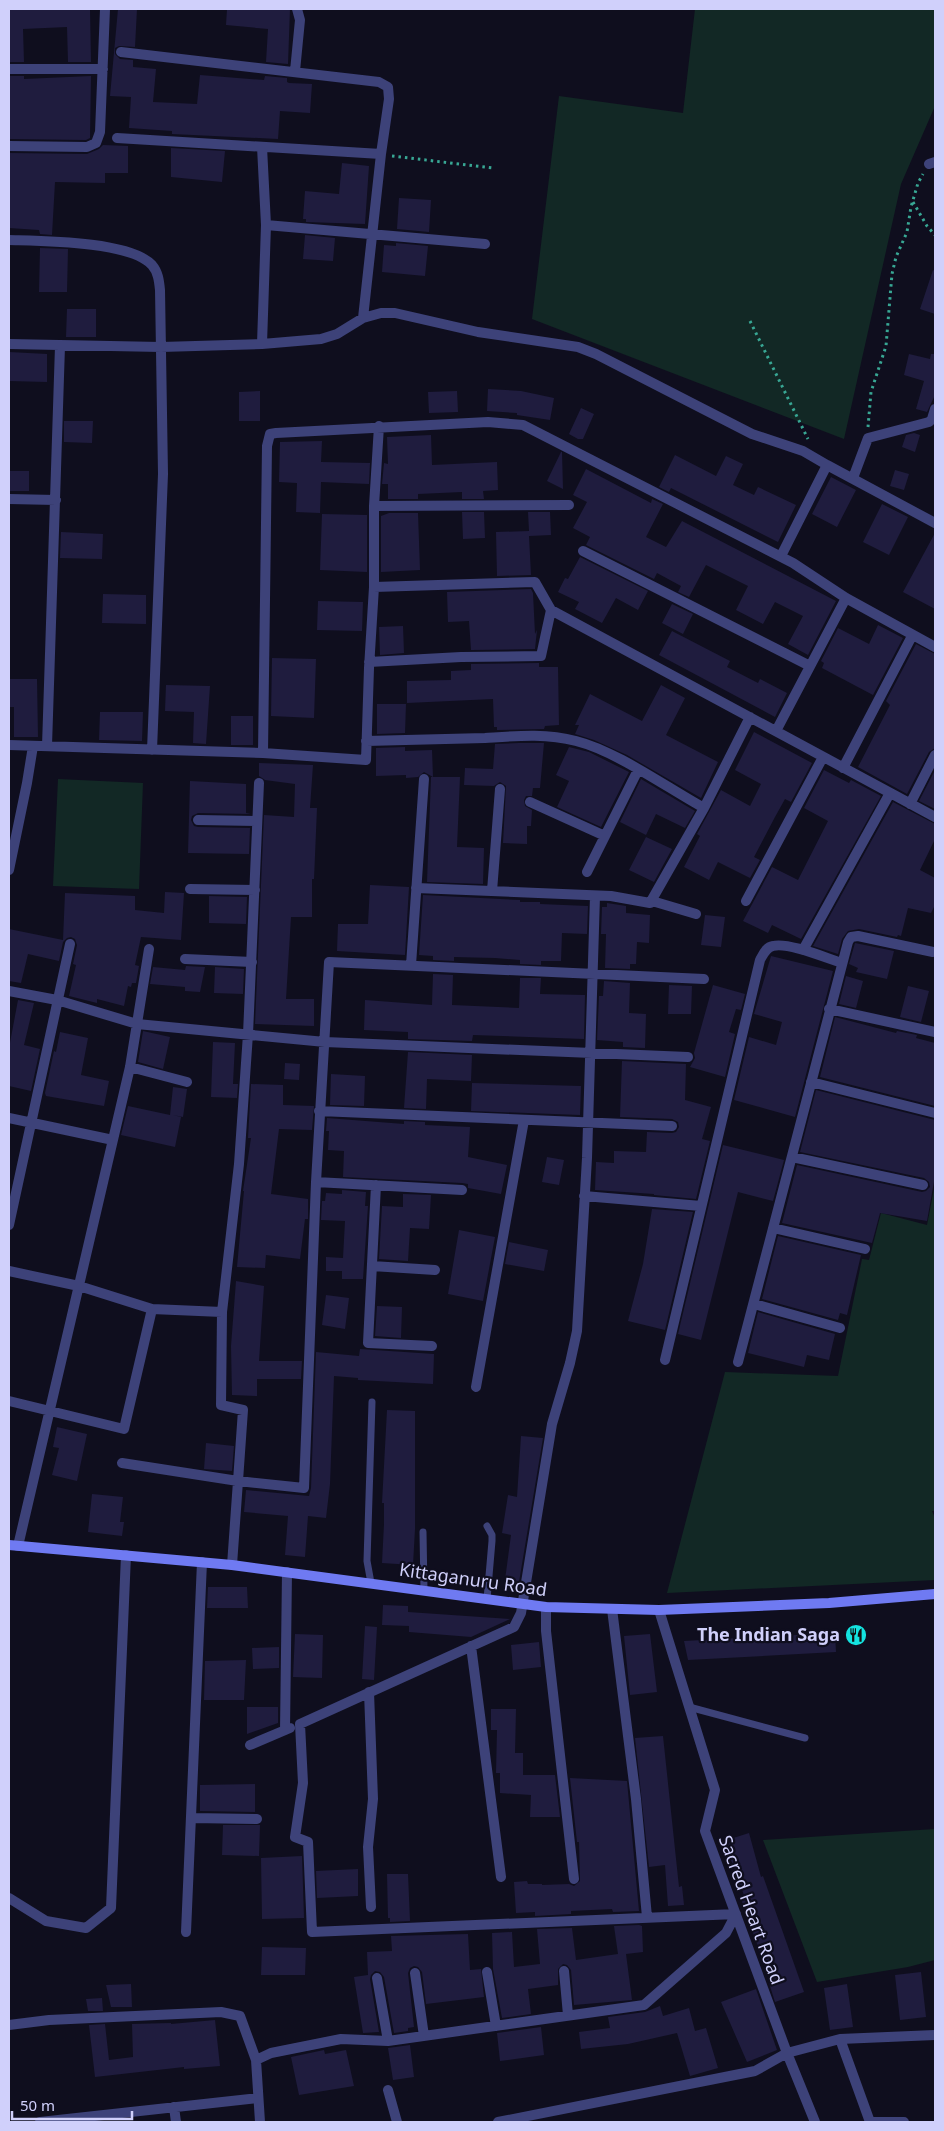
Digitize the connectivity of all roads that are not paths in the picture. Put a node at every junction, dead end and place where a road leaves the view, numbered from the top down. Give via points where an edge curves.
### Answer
1 (105, 9) edge
2 (297, 9) edge
3 (121, 52) dead end
4 (9, 69) edge
5 (103, 70) junction
6 (295, 71) junction
7 (117, 138) dead end
8 (9, 146) edge
9 (262, 147) junction
10 (381, 154) junction
11 (266, 225) junction
12 (373, 234) junction
13 (9, 240) edge
14 (485, 244) dead end
15 (363, 318) junction
16 (9, 344) edge
17 (262, 344) junction
18 (60, 346) junction
19 (161, 347) junction
20 (935, 409) edge
21 (379, 426) junction
22 (827, 465) junction
23 (853, 478) junction
24 (9, 499) edge
25 (56, 500) junction
26 (569, 505) dead end
27 (374, 506) junction
28 (935, 523) edge
29 (583, 551) dead end
30 (781, 556) junction
31 (374, 587) junction
32 (846, 598) junction
33 (550, 610) junction
34 (912, 636) junction
35 (935, 647) edge
36 (369, 662) junction
37 (810, 666) junction
38 (750, 717) junction
39 (776, 731) junction
40 (366, 741) junction
41 (9, 745) edge
42 (33, 746) junction
43 (47, 746) junction
44 (152, 750) junction
45 (263, 753) junction
46 (935, 755) edge
47 (823, 757) junction
48 (844, 768) junction
49 (638, 770) junction
50 (424, 779) dead end
51 (259, 782) dead end
52 (500, 789) dead end
53 (890, 793) junction
54 (530, 802) dead end
55 (910, 804) junction
56 (704, 808) junction
57 (935, 817) edge
58 (198, 820) dead end
59 (256, 821) junction
60 (605, 836) junction
61 (9, 870) edge
62 (587, 872) dead end
63 (190, 888) dead end
64 (416, 888) junction
65 (255, 890) junction
66 (492, 891) junction
67 (595, 896) junction
68 (652, 901) junction
69 (746, 901) dead end
70 (696, 914) dead end
71 (70, 944) dead end
72 (149, 949) dead end
73 (803, 950) junction
74 (933, 952) dead end
75 (185, 960) dead end
76 (252, 962) junction
77 (842, 963) junction
78 (411, 965) junction
79 (592, 974) junction
80 (704, 979) dead end
81 (9, 991) edge
82 (57, 1000) junction
83 (829, 1009) junction
84 (137, 1024) junction
85 (935, 1032) edge
86 (248, 1034) junction
87 (325, 1042) junction
88 (589, 1052) junction
89 (688, 1057) dead end
90 (130, 1067) junction
91 (187, 1082) dead end
92 (811, 1082) junction
93 (319, 1111) junction
94 (935, 1113) edge
95 (9, 1118) edge
96 (524, 1120) junction
97 (30, 1122) junction
98 (587, 1123) junction
99 (672, 1126) dead end
100 (113, 1140) junction
101 (792, 1157) junction
102 (316, 1182) junction
103 (376, 1185) junction
104 (923, 1185) dead end
105 (462, 1190) dead end
106 (584, 1196) junction
107 (701, 1206) junction
108 (9, 1225) edge
109 (773, 1228) junction
110 (865, 1249) dead end
111 (372, 1266) junction
112 (435, 1270) dead end
113 (9, 1271) edge
114 (79, 1286) junction
115 (754, 1304) junction
116 (152, 1309) junction
117 (222, 1312) junction
118 (840, 1328) dead end
119 (432, 1346) dead end
120 (665, 1360) dead end
121 (738, 1362) dead end
122 (476, 1387) dead end
123 (9, 1402) edge
124 (372, 1402) dead end
125 (51, 1410) junction
126 (122, 1463) dead end
127 (238, 1481) junction
128 (487, 1526) dead end
129 (423, 1532) dead end
130 (14, 1545) edge
131 (126, 1555) junction
132 (202, 1562) junction
133 (232, 1565) junction
134 (287, 1572) junction
135 (371, 1583) junction
136 (424, 1590) junction
137 (935, 1594) edge
138 (487, 1599) junction
139 (523, 1604) junction
140 (546, 1607) junction
141 (612, 1609) junction
142 (659, 1610) junction
143 (471, 1646) junction
144 (369, 1692) junction
145 (689, 1707) junction
146 (300, 1724) junction
147 (285, 1730) junction
148 (805, 1738) dead end
149 (250, 1745) dead end
150 (191, 1818) junction
151 (257, 1819) dead end
152 (501, 1877) dead end
153 (574, 1879) dead end
154 (9, 1898) edge
155 (371, 1907) dead end
156 (736, 1914) junction
157 (647, 1917) junction
158 (186, 1932) dead end
159 (564, 1971) dead end
160 (487, 1972) dead end
161 (415, 1974) dead end
162 (377, 1978) dead end
163 (568, 2015) junction
164 (9, 2025) edge
165 (496, 2026) junction
166 (935, 2034) edge
167 (424, 2036) junction
168 (840, 2039) junction
169 (388, 2041) junction
170 (787, 2053) junction
171 (256, 2060) junction
172 (388, 2090) dead end
173 (258, 2098) junction
174 (174, 2108) junction
175 (105, 2119) edge
176 (40, 2122) edge
177 (176, 2122) edge
178 (260, 2122) edge
179 (396, 2122) edge
180 (498, 2122) edge
181 (816, 2122) edge
182 (870, 2122) edge
183 (904, 2122) edge

1 - 5 street
2 - 6 street via 300,20
3 - 6 street
4 - 5 street
5 - 8 street via 100,132 96,143 87,147
6 - 10 street via 379,82 388,87
7 - 9 street
9 - 10 street
9 - 11 street
10 - 12 street
11 - 12 street
11 - 17 street
12 - 14 street
12 - 15 street
13 - 19 street via 108,247 136,254 150,263 158,273
15 - 17 street via 337,334 321,339
15 - 22 street via 395,313 478,332 578,348 596,354 752,434 803,451
16 - 18 street
17 - 19 street
18 - 19 street
18 - 25 street
19 - 44 street via 163,474
20 - 23 street via 929,422 868,438
21 - 27 street
21 - 30 street via 488,422 523,425
21 - 45 street via 276,433 270,434 268,439
22 - 23 street
22 - 30 street
23 - 28 street
24 - 25 street
25 - 43 street
26 - 27 street
27 - 31 street
29 - 37 street
30 - 32 street
31 - 33 street via 535,582
31 - 36 street
32 - 34 street
32 - 37 street
33 - 36 street via 541,656
33 - 38 street
34 - 35 street
34 - 48 street
36 - 40 street
37 - 39 street
38 - 39 street
38 - 56 street
39 - 47 street
40 - 45 street via 366,760
40 - 49 street via 527,734 554,736 605,751
41 - 42 street
42 - 43 street
42 - 61 street
43 - 44 street
44 - 45 street
46 - 55 street
47 - 48 street
47 - 69 street
48 - 53 street
49 - 56 street
49 - 60 street
50 - 64 street
51 - 59 street
52 - 66 street
53 - 55 street
53 - 73 street
54 - 60 street
55 - 57 street
56 - 68 street
58 - 59 street
59 - 65 street
60 - 62 street
63 - 65 street
64 - 66 street
64 - 78 street
65 - 76 street
66 - 67 street
67 - 68 street
67 - 79 street
68 - 70 street
71 - 82 street
72 - 84 street
73 - 77 street
73 - 107 street via 773,946 765,950 760,960
74 - 77 street via 858,936 851,937 848,942
75 - 76 street
76 - 86 street
77 - 83 street
78 - 79 street
78 - 87 street via 329,962
79 - 80 street
79 - 88 street
81 - 82 street
82 - 84 street
82 - 97 street
83 - 85 street
83 - 92 street
84 - 86 street
84 - 90 street
86 - 87 street
86 - 117 street via 239,1164
87 - 88 street
87 - 93 street
88 - 89 street
88 - 98 street
90 - 91 street
90 - 100 street
92 - 94 street
92 - 101 street
93 - 96 street
93 - 102 street
95 - 97 street
96 - 98 street
96 - 122 street
97 - 100 street
97 - 108 street
98 - 99 street
98 - 106 street
100 - 114 street
101 - 104 street
101 - 109 street
102 - 103 street
102 - 127 street via 304,1488
103 - 105 street
103 - 111 street
106 - 107 street
106 - 139 street via 577,1330 552,1424
107 - 120 street
109 - 110 street
109 - 115 street
111 - 112 street
111 - 119 street via 368,1343
113 - 114 street
114 - 116 street
114 - 125 street
115 - 118 street
115 - 121 street
116 - 117 street
116 - 125 street via 124,1429
117 - 127 street via 221,1405 243,1410
123 - 125 street
124 - 135 lane via 367,1560
125 - 130 street
126 - 127 street
127 - 133 street
128 - 138 lane via 492,1541
129 - 136 lane
130 - 131 street, Kittaganuru Road
131 - 132 street, Kittaganuru Road
131 - 154 street via 111,1908 86,1928 46,1921
132 - 133 street, Kittaganuru Road
132 - 150 street
133 - 134 street, Kittaganuru Road
134 - 135 street, Kittaganuru Road
134 - 147 street
135 - 136 street, Kittaganuru Road
136 - 138 street, Kittaganuru Road
137 - 142 street, Kittaganuru Road via 829,1603
138 - 139 street, Kittaganuru Road
139 - 140 street, Kittaganuru Road
139 - 143 street via 514,1627
140 - 141 street, Kittaganuru Road
140 - 153 street via 546,1632
141 - 142 street, Kittaganuru Road
141 - 157 street
142 - 145 street, Sacred Heart Road
143 - 144 street
143 - 152 street
144 - 146 street
144 - 155 street via 373,1799 368,1847
145 - 148 lane
145 - 156 street, Sacred Heart Road via 715,1790 705,1831
146 - 147 street
146 - 157 street via 303,1784 295,1837 308,1842 312,1932
147 - 149 street
150 - 151 street
150 - 158 street
156 - 157 street
156 - 163 street via 726,1932 644,2005
156 - 170 street, Sacred Heart Road
159 - 163 street
160 - 165 street
161 - 167 street
162 - 169 street
163 - 165 street
164 - 171 street via 221,2012 240,2016
165 - 167 street
166 - 168 street
167 - 169 street
168 - 170 street
168 - 182 street
169 - 171 street via 341,2039 271,2053
170 - 180 street via 755,2071
170 - 181 street, Sacred Heart Road
171 - 173 street
172 - 179 street
173 - 174 street
173 - 178 street
174 - 175 street
174 - 177 street
175 - 176 street
182 - 183 street

